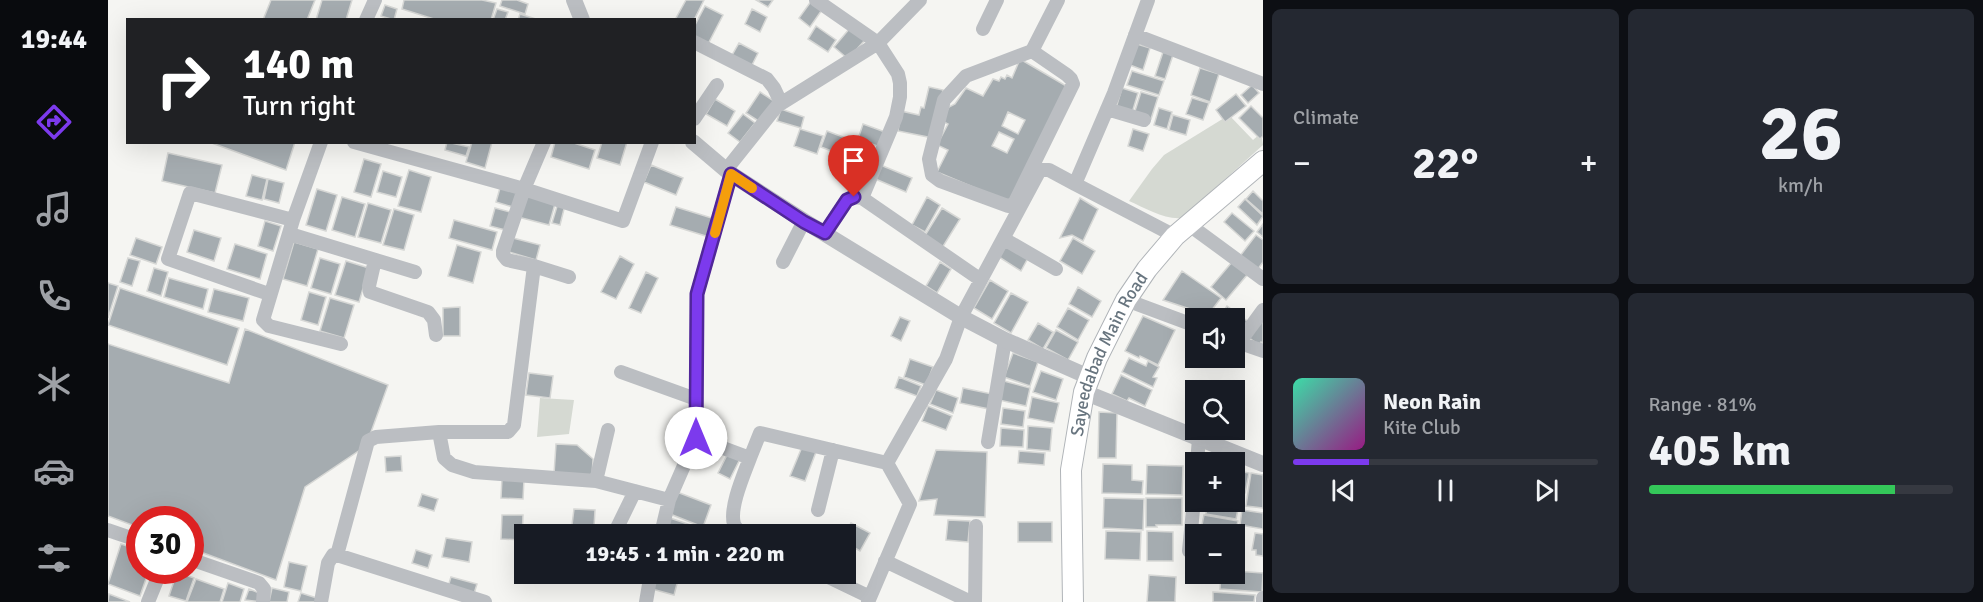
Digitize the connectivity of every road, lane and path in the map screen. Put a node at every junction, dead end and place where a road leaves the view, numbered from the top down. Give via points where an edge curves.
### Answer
1 (375, 0) edge
2 (574, 0) edge
3 (816, 0) edge
4 (997, 0) edge
5 (1055, 0) edge
6 (1148, 0) edge
7 (917, 1) edge
8 (367, 18) edge
9 (581, 18) edge
10 (983, 29) dead end
11 (1135, 35) junction
12 (696, 43) edge
13 (878, 43) junction
14 (1032, 51) junction
15 (1263, 84) edge
16 (717, 85) dead end
17 (781, 103) junction
18 (1107, 109) junction
19 (696, 116) edge
20 (1144, 120) dead end
21 (320, 144) edge
22 (361, 144) edge
23 (543, 144) edge
24 (651, 144) edge
25 (695, 144) edge
26 (1037, 168) junction
27 (1259, 170) edge
28 (729, 172) junction
29 (1075, 184) junction
30 (524, 189) junction
31 (862, 198) junction
32 (804, 222) junction
33 (291, 227) junction
34 (1182, 230) junction
35 (825, 233) junction
36 (1004, 239) junction
37 (375, 260) junction
38 (783, 262) dead end
39 (534, 266) junction
40 (1056, 269) dead end
41 (415, 273) dead end
42 (569, 277) dead end
43 (1263, 279) edge
44 (981, 280) junction
45 (269, 294) junction
46 (1126, 300) junction
47 (1263, 310) edge
48 (961, 317) junction
49 (1185, 322) edge
50 (1245, 332) edge
51 (436, 335) dead end
52 (1005, 340) junction
53 (341, 344) dead end
54 (1245, 345) edge
55 (1263, 351) edge
56 (621, 372) dead end
57 (1087, 384) junction
58 (696, 399) junction
59 (608, 430) dead end
60 (439, 432) junction
61 (1185, 432) edge
62 (696, 438) junction
63 (1202, 440) edge
64 (988, 442) dead end
65 (833, 450) junction
66 (750, 458) junction
67 (887, 463) junction
68 (1263, 464) edge
69 (596, 481) junction
70 (635, 491) junction
71 (669, 500) junction
72 (818, 510) dead end
73 (619, 524) edge
74 (663, 524) edge
75 (734, 524) edge
76 (976, 526) dead end
77 (108, 531) edge
78 (126, 537) edge
79 (337, 555) junction
80 (885, 561) junction
81 (204, 564) edge
82 (155, 584) edge
83 (649, 584) edge
84 (840, 584) edge
85 (869, 600) edge
86 (148, 602) edge
87 (264, 602) edge
88 (321, 602) edge
89 (485, 602) edge
90 (646, 602) edge
91 (973, 602) edge
92 (1073, 602) edge

1 - 8 street
2 - 9 street
3 - 13 street
4 - 10 street
5 - 14 street
6 - 11 street
7 - 13 street
11 - 15 street
11 - 18 street
12 - 17 street via 766,79
13 - 17 street
13 - 31 street via 898,74 900,97 896,117
14 - 26 street via 1068,75 1073,84
14 - 26 street via 966,76 951,91 944,100 929,159 932,175 940,181 1008,206 1014,204
16 - 19 street
17 - 28 street
18 - 20 street
18 - 29 street
21 - 33 street
22 - 30 street
23 - 30 street
24 - 30 street via 622,221
25 - 28 street
26 - 29 street
26 - 36 street
27 - 34 main road, Sayeedabad Main Road
28 - 32 street
28 - 58 street via 697,294
29 - 34 street
30 - 39 street via 503,255 507,260
31 - 35 street via 847,200
31 - 44 street
32 - 35 street
32 - 38 street
33 - 37 street
33 - 45 street
33 - 45 street via 190,193 168,259
34 - 43 street
34 - 46 main road, Sayeedabad Main Road
35 - 48 street
36 - 40 street
36 - 44 street
37 - 41 street
37 - 51 street via 370,292 428,312 434,320
39 - 42 street
39 - 60 street via 514,425 508,432
44 - 48 street
45 - 53 street via 263,320 269,326
46 - 49 street
46 - 57 main road, Sayeedabad Main Road
47 - 50 street
48 - 52 street
48 - 67 street via 946,359
52 - 57 street
52 - 64 street
54 - 55 street
56 - 58 street
57 - 61 street
57 - 92 main road, Sayeedabad Main Road via 1071,470
58 - 62 street
59 - 69 street
60 - 69 street via 447,462 474,472
60 - 79 street via 368,441
62 - 66 street
62 - 71 street
63 - 68 street
65 - 66 street via 760,433
65 - 67 street
65 - 72 street
66 - 75 street via 734,509
67 - 80 street via 910,504
69 - 70 street
70 - 71 street
70 - 73 street
71 - 74 street
76 - 91 street
77 - 78 street
79 - 88 street via 328,562
79 - 89 street
80 - 85 street
80 - 91 street
81 - 87 street via 259,583 264,589
82 - 86 street
83 - 90 street
84 - 85 street

